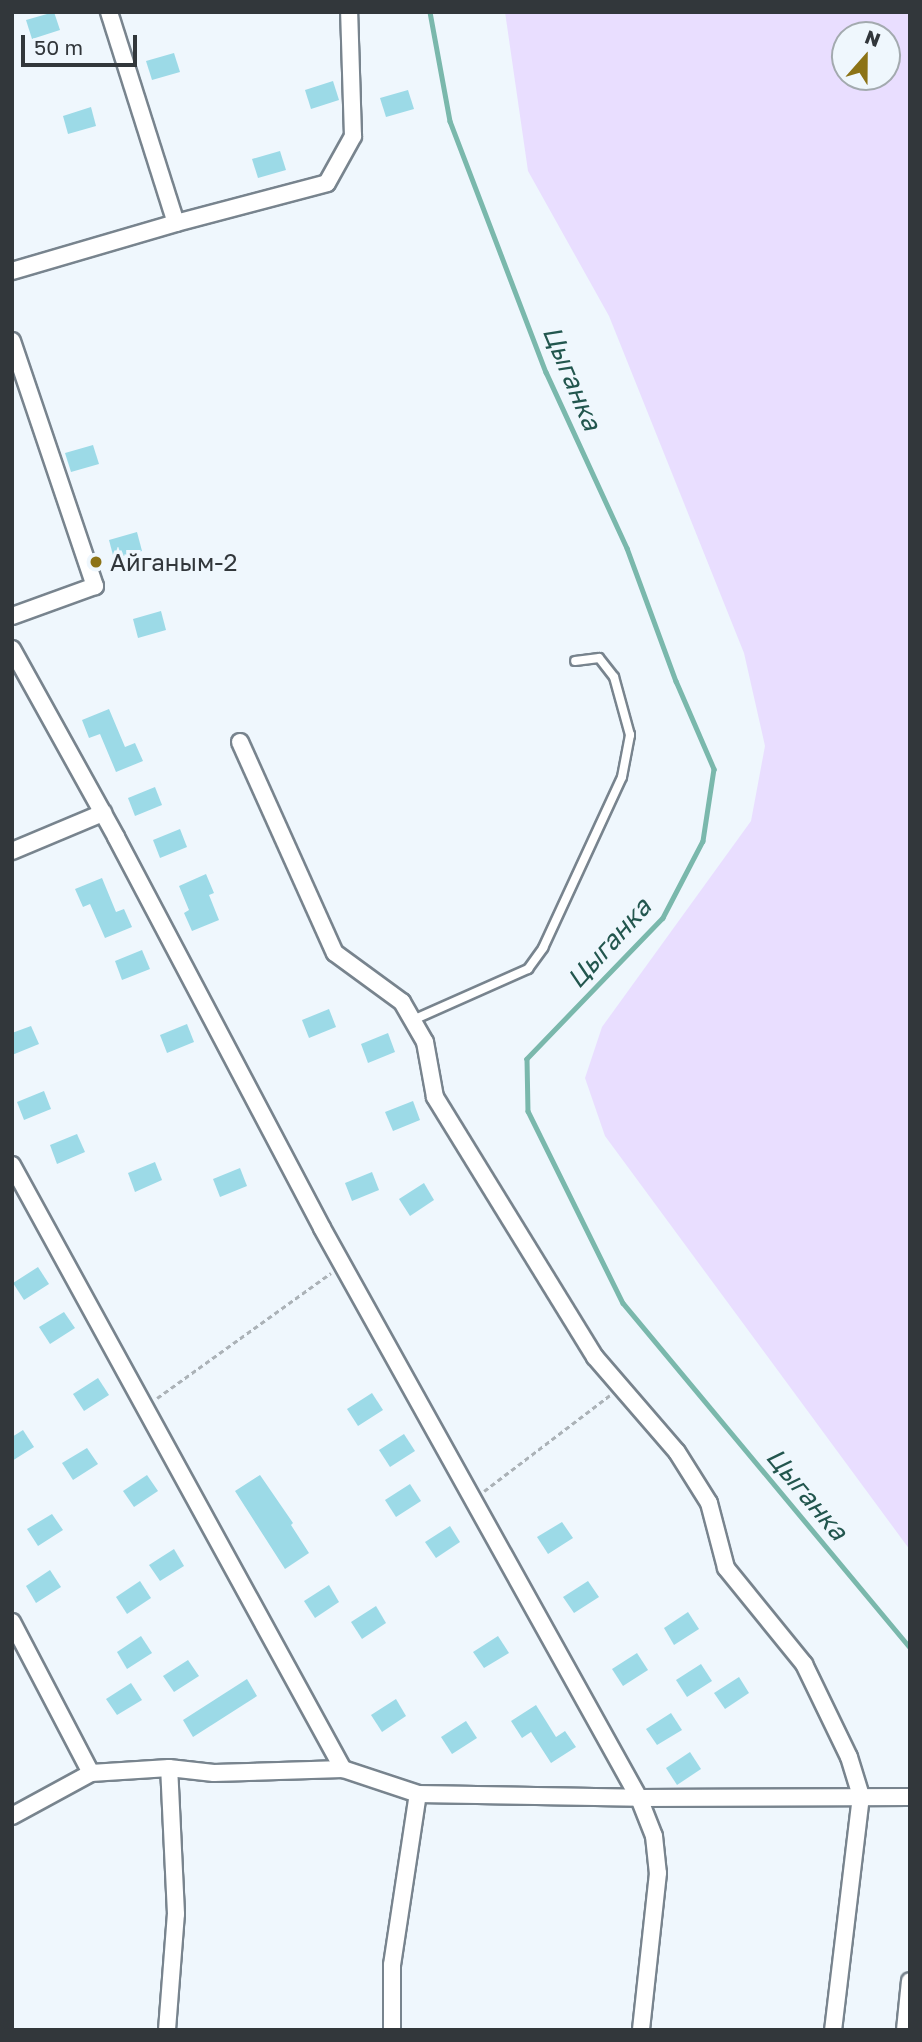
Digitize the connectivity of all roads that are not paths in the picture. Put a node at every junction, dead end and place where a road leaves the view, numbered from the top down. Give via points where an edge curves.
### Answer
1 (109, 12) edge
2 (349, 12) edge
3 (176, 223) junction
4 (12, 271) edge
5 (12, 341) edge
6 (12, 617) edge
7 (12, 649) edge
8 (575, 661) dead end
9 (240, 742) dead end
10 (103, 813) junction
11 (12, 851) edge
12 (413, 1020) junction
13 (12, 1165) edge
14 (12, 1622) edge
15 (169, 1768) junction
16 (343, 1769) junction
17 (91, 1773) junction
18 (418, 1794) junction
19 (861, 1796) junction
20 (910, 1797) edge
21 (639, 1798) junction
22 (12, 1816) edge
23 (910, 1981) edge
24 (167, 2030) edge
25 (392, 2030) edge
26 (641, 2030) edge
27 (833, 2030) edge
28 (905, 2030) edge

1 - 3 street
2 - 3 street via 353,136 327,183
3 - 4 street
5 - 6 street via 95,586
7 - 10 street
8 - 12 lane via 599,658 614,677 629,735 622,777 543,948 528,969
9 - 12 street via 335,953 402,1002
10 - 11 street
10 - 21 street via 343,1265
12 - 19 street via 425,1042 435,1097 595,1357 677,1452 709,1503 726,1568 804,1664 849,1757
13 - 16 street
14 - 17 street
15 - 16 street via 214,1773
15 - 17 street
15 - 24 street via 176,1913
16 - 18 street
17 - 22 street
18 - 21 street
18 - 25 street via 392,1965
19 - 20 street
19 - 21 street
19 - 27 street
21 - 26 street via 654,1836 658,1873
23 - 28 street

